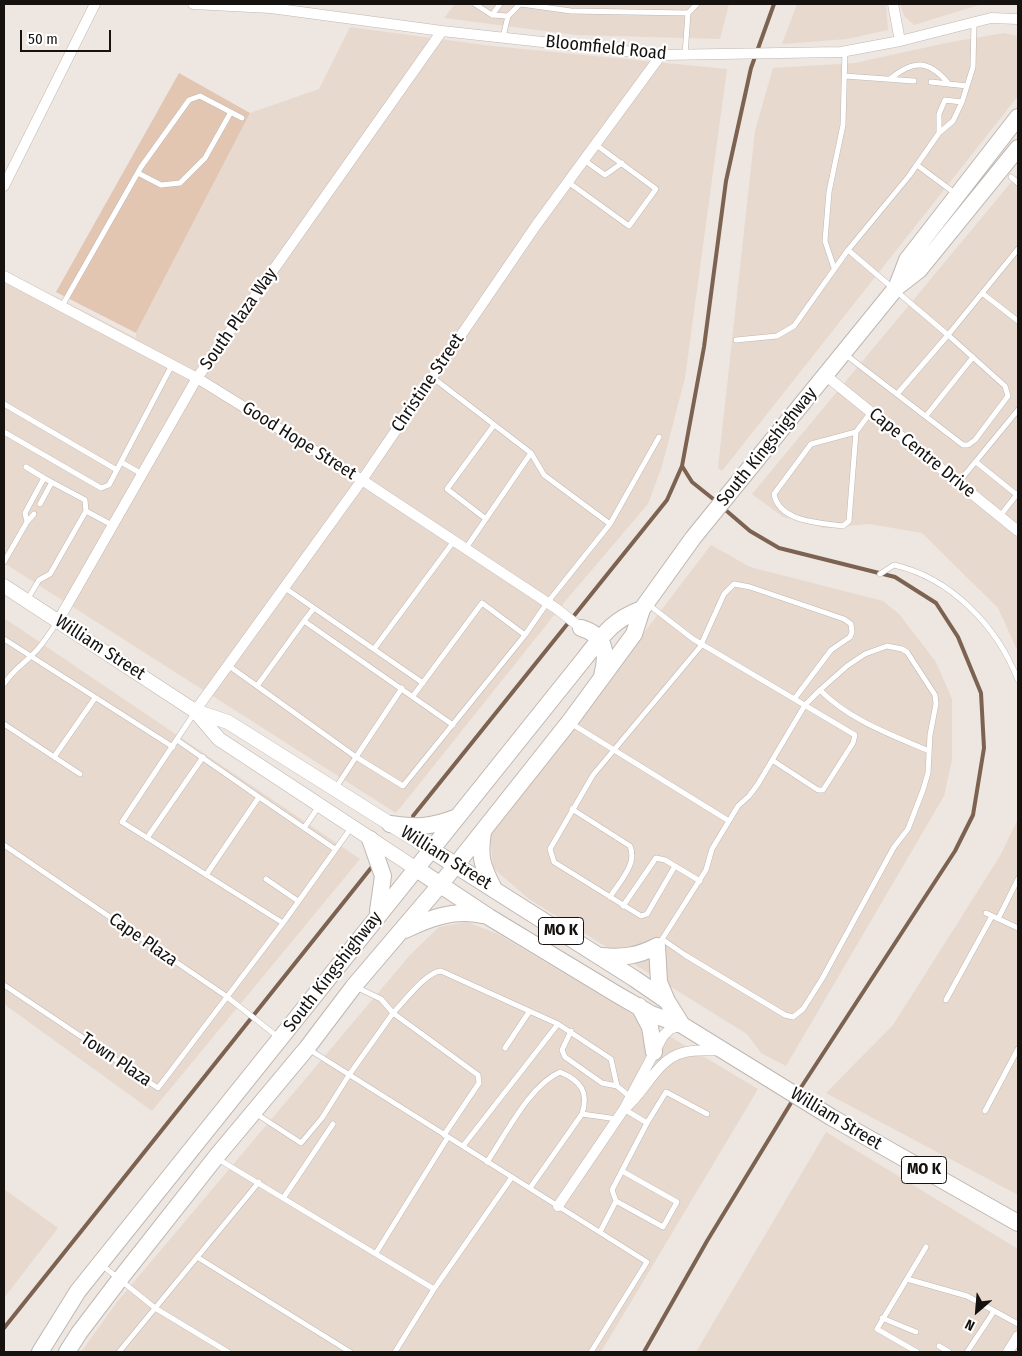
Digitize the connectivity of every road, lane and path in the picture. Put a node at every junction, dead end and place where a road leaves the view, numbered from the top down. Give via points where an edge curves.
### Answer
1 (95, 4) edge
2 (193, 4) edge
3 (475, 4) edge
4 (500, 4) edge
5 (521, 4) edge
6 (697, 4) edge
7 (893, 4) edge
8 (688, 13) junction
9 (492, 15) junction
10 (508, 16) junction
11 (1018, 19) edge
12 (974, 22) junction
13 (442, 31) junction
14 (503, 37) junction
15 (900, 41) junction
16 (845, 51) junction
17 (685, 54) junction
18 (661, 55) junction
19 (844, 76) junction
20 (890, 79) junction
21 (914, 81) dead end
22 (931, 82) dead end
23 (948, 84) junction
24 (967, 86) junction
25 (962, 102) junction
26 (231, 112) junction
27 (1018, 117) edge
28 (242, 118) dead end
29 (939, 133) junction
30 (596, 144) junction
31 (1018, 148) edge
32 (584, 160) junction
33 (622, 164) junction
34 (916, 165) junction
35 (138, 173) junction
36 (1011, 177) dead end
37 (567, 182) junction
38 (1018, 183) edge
39 (4, 186) edge
40 (956, 194) junction
41 (1018, 249) edge
42 (848, 250) junction
43 (834, 268) junction
44 (4, 276) edge
45 (896, 288) junction
46 (982, 293) junction
47 (62, 306) junction
48 (1018, 321) edge
49 (948, 334) junction
50 (736, 340) dead end
51 (843, 353) junction
52 (973, 357) junction
53 (172, 365) junction
54 (825, 375) junction
55 (432, 377) junction
56 (197, 378) junction
57 (898, 393) junction
58 (4, 404) edge
59 (1018, 410) edge
60 (871, 412) junction
61 (926, 416) junction
62 (494, 425) junction
63 (4, 432) edge
64 (856, 432) junction
65 (659, 437) dead end
66 (530, 454) junction
67 (121, 462) junction
68 (976, 462) junction
69 (26, 467) dead end
70 (116, 470) junction
71 (142, 474) junction
72 (44, 478) junction
73 (362, 480) junction
74 (52, 482) junction
75 (958, 483) junction
76 (1018, 494) edge
77 (40, 504) dead end
78 (86, 511) junction
79 (34, 514) dead end
80 (1000, 516) junction
81 (486, 519) junction
82 (26, 522) junction
83 (610, 524) junction
84 (113, 525) junction
85 (1018, 531) edge
86 (454, 541) junction
87 (466, 548) junction
88 (4, 562) edge
89 (880, 574) dead end
90 (4, 586) edge
91 (285, 588) junction
92 (27, 601) junction
93 (547, 603) junction
94 (644, 606) junction
95 (314, 608) junction
96 (58, 621) junction
97 (304, 621) junction
98 (582, 628) junction
99 (525, 635) junction
100 (4, 639) edge
101 (600, 639) junction
102 (701, 644) junction
103 (374, 649) junction
104 (32, 656) junction
105 (584, 659) junction
106 (229, 666) junction
107 (602, 678) junction
108 (1018, 680) edge
109 (423, 683) junction
110 (4, 684) edge
111 (256, 686) junction
112 (402, 688) junction
113 (820, 690) junction
114 (413, 696) junction
115 (95, 698) junction
116 (795, 698) junction
117 (805, 705) junction
118 (195, 711) junction
119 (569, 722) junction
120 (4, 724) edge
121 (453, 725) junction
122 (178, 740) junction
123 (173, 747) junction
124 (613, 750) junction
125 (929, 751) junction
126 (54, 757) junction
127 (356, 757) junction
128 (203, 758) junction
129 (772, 760) junction
130 (80, 774) dead end
131 (335, 789) junction
132 (259, 796) junction
133 (320, 806) junction
134 (572, 809) junction
135 (455, 818) junction
136 (729, 821) junction
137 (390, 824) junction
138 (352, 827) junction
139 (304, 828) junction
140 (484, 829) junction
141 (147, 838) junction
142 (370, 839) junction
143 (4, 845) edge
144 (335, 849) junction
145 (430, 849) junction
146 (456, 865) junction
147 (675, 866) junction
148 (415, 868) junction
149 (206, 875) junction
150 (1018, 878) edge
151 (266, 880) dead end
152 (700, 881) junction
153 (440, 885) junction
154 (494, 889) junction
155 (610, 897) junction
156 (298, 901) junction
157 (623, 906) junction
158 (986, 913) dead end
159 (377, 916) junction
160 (992, 916) junction
161 (489, 917) junction
162 (998, 919) junction
163 (282, 923) junction
164 (1018, 928) edge
165 (398, 934) junction
166 (660, 943) junction
167 (599, 955) junction
168 (4, 985) edge
169 (354, 986) junction
170 (226, 996) junction
171 (946, 1000) dead end
172 (667, 1001) junction
173 (639, 1006) junction
174 (529, 1012) junction
175 (393, 1014) junction
176 (558, 1024) junction
177 (682, 1024) junction
178 (571, 1031) junction
179 (280, 1038) junction
180 (307, 1048) junction
181 (505, 1048) dead end
182 (1018, 1049) edge
183 (722, 1050) junction
184 (654, 1052) junction
185 (349, 1075) junction
186 (617, 1086) junction
187 (630, 1096) junction
188 (624, 1109) junction
189 (985, 1111) dead end
190 (254, 1113) junction
191 (582, 1114) junction
192 (707, 1114) dead end
193 (617, 1119) junction
194 (647, 1123) junction
195 (333, 1124) dead end
196 (446, 1136) junction
197 (463, 1146) junction
198 (216, 1157) junction
199 (487, 1162) junction
200 (622, 1171) junction
201 (512, 1177) junction
202 (259, 1182) junction
203 (530, 1188) junction
204 (284, 1197) junction
205 (616, 1202) junction
206 (558, 1206) junction
207 (1018, 1222) edge
208 (600, 1232) junction
209 (926, 1247) dead end
210 (376, 1253) junction
211 (197, 1257) junction
212 (100, 1264) junction
213 (120, 1278) junction
214 (907, 1279) junction
215 (434, 1289) junction
216 (155, 1308) junction
217 (994, 1311) junction
218 (882, 1318) junction
219 (1018, 1324) edge
220 (916, 1332) dead end
221 (1018, 1336) edge
222 (939, 1346) dead end
223 (40, 1352) edge
224 (68, 1352) edge
225 (119, 1352) edge
226 (228, 1352) edge
227 (350, 1352) edge
228 (396, 1352) edge
229 (592, 1352) edge
230 (917, 1352) edge
231 (949, 1352) edge
232 (967, 1352) edge
233 (1008, 1352) edge

1 - 39 street
2 - 13 street, Bloomfield Road via 271,8
3 - 9 lane
4 - 9 lane
5 - 8 lane via 571,11
5 - 10 lane
6 - 8 lane
7 - 15 street
8 - 17 lane
9 - 10 lane
10 - 14 lane
11 - 12 street, Bloomfield Road via 991,18
12 - 15 street, Bloomfield Road
12 - 24 lane via 974,56
13 - 14 street, Bloomfield Road
13 - 56 street, South Plaza Way
14 - 18 street, Bloomfield Road
15 - 16 street, Bloomfield Road
16 - 17 street, Bloomfield Road
16 - 19 lane
17 - 18 street, Bloomfield Road
18 - 30 street, Christine Street
19 - 20 lane
19 - 43 lane via 843,124 829,192 824,241
20 - 21 lane
20 - 23 lane via 915,64 934,68
22 - 23 lane
23 - 24 lane
24 - 25 lane
25 - 29 lane via 953,121
25 - 29 lane via 945,100 939,114
26 - 28 lane
26 - 35 lane via 205,158 180,183 161,185
26 - 35 lane via 200,96 189,100
27 - 40 main road, South Kingshighway
29 - 34 lane
30 - 32 street, Christine Street
30 - 33 lane
31 - 45 main road, South Kingshighway via 919,270
32 - 33 lane via 605,175
32 - 37 street, Christine Street
33 - 37 lane via 656,189 629,226
34 - 40 lane
34 - 42 lane
35 - 47 lane
36 - 38 lane
37 - 55 street, Christine Street
40 - 45 main road, South Kingshighway via 907,260
41 - 46 lane
42 - 43 lane
42 - 45 lane
43 - 50 lane via 794,326 784,334
44 - 47 street, Good Hope Street
45 - 49 lane
45 - 51 main road, South Kingshighway
46 - 48 lane
46 - 49 lane
47 - 53 street, Good Hope Street
49 - 52 lane
49 - 57 lane
51 - 54 main road, South Kingshighway
51 - 57 lane
52 - 61 lane
52 - 61 lane via 1008,391 1008,396 975,440 968,446 963,445
53 - 56 street, Good Hope Street
53 - 67 lane
54 - 60 street, Cape Centre Drive
54 - 94 main road, South Kingshighway via 693,538
55 - 62 lane
55 - 73 street, Christine Street
56 - 71 street, South Plaza Way
56 - 73 street, Good Hope Street
57 - 61 lane
58 - 70 lane
59 - 68 lane
60 - 64 lane
60 - 75 street, Cape Centre Drive
62 - 66 lane
62 - 81 lane via 447,489
63 - 70 lane via 101,488 109,485
64 - 64 lane via 849,521 842,526 812,522 784,512 775,503 774,494 811,444
65 - 83 lane
66 - 81 lane
66 - 83 lane via 544,475
67 - 70 lane
67 - 71 lane
68 - 75 lane
68 - 76 lane
69 - 72 lane
71 - 84 street, South Plaza Way
72 - 74 lane
72 - 82 lane via 25,512
73 - 86 street, Good Hope Street
73 - 91 street, Christine Street
74 - 77 lane
74 - 78 lane via 84,500
75 - 80 street, Cape Centre Drive
76 - 80 lane
78 - 84 lane
78 - 92 lane via 50,574 39,580
79 - 82 lane
80 - 85 street, Cape Centre Drive
81 - 87 lane
82 - 88 lane
83 - 93 lane
84 - 96 street, South Plaza Way
86 - 87 street, Good Hope Street
86 - 103 lane
87 - 93 street, Good Hope Street
89 - 108 lane via 894,565 913,569 953,592 972,609 1004,651
90 - 92 main road, William Street
91 - 95 lane
91 - 106 street, Christine Street
92 - 96 main road, William Street
93 - 98 street, Good Hope Street
93 - 99 lane
94 - 101 main road, South Kingshighway via 623,616
94 - 102 lane
94 - 107 main road, South Kingshighway via 634,634
95 - 97 lane
95 - 103 lane
96 - 104 lane
96 - 118 main road, William Street
97 - 111 lane
97 - 112 lane
98 - 101 main road
98 - 105 main road
99 - 109 lane via 482,604
99 - 121 lane
100 - 104 lane
101 - 105 main road, South Kingshighway
101 - 107 main road via 606,657
102 - 116 lane
102 - 116 lane via 724,594 734,584 849,622 852,628 850,637 831,650
102 - 124 lane
103 - 109 lane
104 - 110 lane via 14,669
104 - 115 lane
105 - 135 main road, South Kingshighway
106 - 111 lane
106 - 118 street, Christine Street
107 - 119 main road, South Kingshighway
109 - 114 lane
111 - 127 lane
112 - 114 lane
112 - 127 lane
113 - 117 lane
113 - 125 lane via 878,730
113 - 125 lane via 866,654 887,646 908,652 935,695
114 - 121 lane
115 - 123 lane
115 - 126 lane
116 - 117 lane
117 - 129 lane
117 - 129 lane via 855,735 853,744 823,790 818,790
118 - 122 lane
118 - 131 main road, William Street via 228,722
118 - 133 main road, William Street via 220,738
119 - 124 lane
119 - 140 main road, South Kingshighway
120 - 126 lane
121 - 127 lane via 403,786
122 - 123 lane
122 - 128 lane
123 - 141 lane via 122,822
124 - 134 lane
124 - 136 lane
125 - 166 lane via 928,773 908,829 894,847 822,979 796,1015 784,1015
126 - 130 lane
127 - 131 lane
128 - 132 lane
128 - 141 lane
129 - 136 lane
131 - 137 main road, William Street
132 - 139 lane
132 - 149 lane
133 - 138 main road, William Street
133 - 139 lane
134 - 155 lane via 551,844 552,859
134 - 155 lane via 630,846 633,858
135 - 137 main road via 436,826
135 - 145 main road, South Kingshighway
136 - 152 lane via 712,849
137 - 145 main road, William Street
138 - 142 main road, William Street
138 - 144 lane
139 - 144 lane
140 - 146 main road, South Kingshighway
140 - 154 main road via 480,850 482,867
141 - 149 lane
142 - 148 main road, William Street
142 - 159 main road via 383,876
143 - 170 lane, Cape Plaza
144 - 156 lane
145 - 146 main road, William Street / MO K
145 - 148 main road, South Kingshighway
146 - 153 main road, South Kingshighway
146 - 154 main road, William Street / MO K
147 - 152 lane
147 - 157 lane via 660,858 652,860
147 - 157 lane via 645,915 638,915
148 - 153 main road, William Street / MO K
148 - 159 main road, South Kingshighway
149 - 163 lane
150 - 162 lane
151 - 156 lane
152 - 166 lane
153 - 161 main road, William Street / MO K
153 - 165 main road, South Kingshighway
154 - 167 main road, William Street / MO K
155 - 157 lane
156 - 163 lane
158 - 160 lane
159 - 179 main road, South Kingshighway
160 - 162 lane
160 - 171 lane
161 - 165 main road via 465,912 443,915
161 - 173 main road, William Street / MO K
162 - 164 lane
163 - 170 lane
165 - 169 main road, South Kingshighway
166 - 167 main road via 643,954 624,958
166 - 172 main road via 656,964
167 - 172 main road, William Street / MO K
168 - 170 lane, Town Plaza via 158,1088
169 - 175 lane via 381,998
169 - 180 main road, South Kingshighway
170 - 179 lane, Cape Plaza
172 - 177 main road, William Street / MO K
173 - 177 main road, William Street / MO K via 651,1014
173 - 184 main road via 650,1027
174 - 175 lane via 441,970 432,972
174 - 176 lane
174 - 181 lane
175 - 185 lane
175 - 196 lane via 478,1075 479,1083
176 - 178 lane
176 - 197 lane
177 - 183 main road, William Street / MO K
177 - 184 street via 670,1029
178 - 186 lane via 611,1060
178 - 186 lane via 562,1050 565,1057 602,1083
179 - 212 main road, South Kingshighway
180 - 185 lane
180 - 190 main road, South Kingshighway
182 - 189 lane
183 - 188 street via 693,1051 674,1056
183 - 207 main road, William Street / MO K via 831,1117
184 - 187 street
185 - 190 lane via 322,1118 300,1143
185 - 196 lane
186 - 187 lane
187 - 188 street
188 - 193 street
188 - 194 lane
190 - 198 main road, South Kingshighway
191 - 193 lane
191 - 199 lane via 585,1093 577,1082 560,1072 550,1076 536,1088
191 - 203 lane
192 - 194 lane via 666,1092
193 - 206 street
194 - 200 lane
195 - 204 lane
196 - 197 lane
196 - 210 lane
197 - 199 lane
198 - 202 lane
198 - 213 main road, South Kingshighway
199 - 201 lane
200 - 205 lane via 612,1190
200 - 205 lane via 677,1202 664,1226
201 - 203 lane
201 - 215 lane
202 - 204 lane
202 - 211 lane
203 - 206 lane
204 - 210 lane
205 - 208 lane
206 - 208 lane
208 - 229 lane via 647,1262
209 - 214 lane
210 - 215 lane
211 - 216 lane
211 - 227 lane
212 - 213 lane
212 - 223 main road, South Kingshighway via 78,1291
213 - 216 lane
213 - 224 main road, South Kingshighway
214 - 217 lane via 967,1296
214 - 218 lane
215 - 228 lane
216 - 225 lane
216 - 226 lane
217 - 219 lane
217 - 232 lane
218 - 220 lane
218 - 230 lane via 877,1329
221 - 233 street
222 - 231 lane

